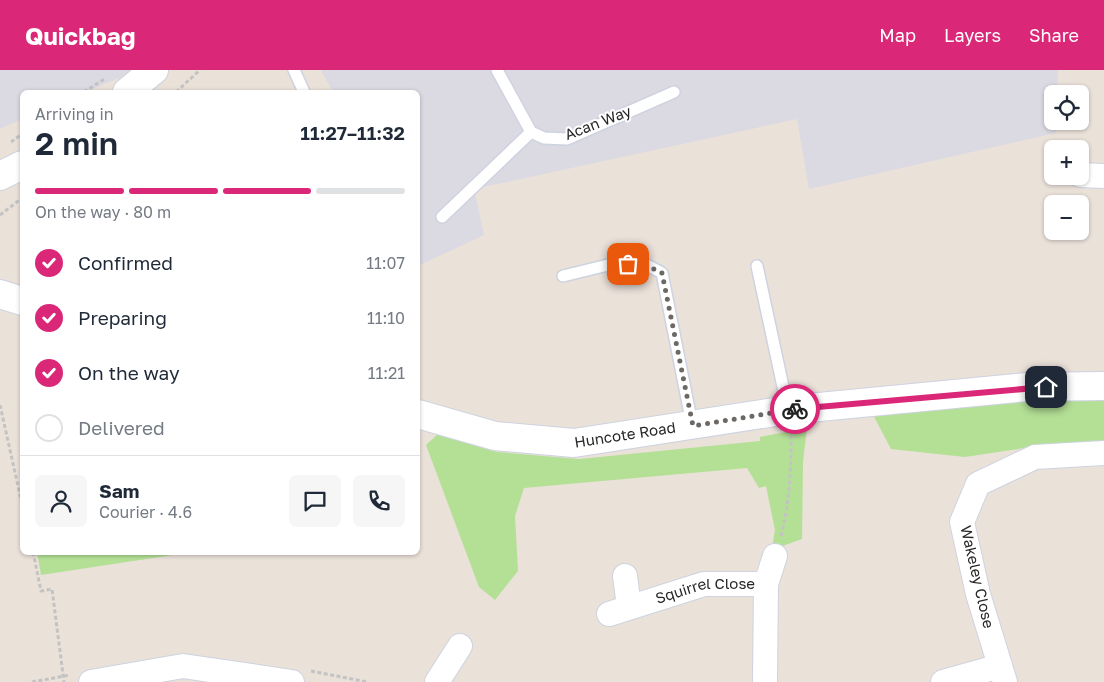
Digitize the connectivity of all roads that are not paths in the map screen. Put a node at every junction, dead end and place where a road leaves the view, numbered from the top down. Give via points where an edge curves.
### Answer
1 (294, 70) edge
2 (497, 70) edge
3 (303, 90) edge
4 (674, 92) dead end
5 (531, 132) junction
6 (20, 166) edge
7 (1089, 175) edge
8 (0, 176) edge
9 (1104, 176) edge
10 (442, 217) dead end
11 (757, 266) dead end
12 (563, 276) dead end
13 (0, 294) edge
14 (20, 300) edge
15 (1104, 386) edge
16 (788, 410) junction
17 (420, 415) edge
18 (693, 426) junction
19 (1104, 453) edge
20 (775, 556) road end
21 (625, 576) dead end
22 (766, 584) junction
23 (460, 646) dead end
24 (1003, 674) edge
25 (91, 682) edge
26 (292, 682) edge
27 (437, 682) edge
28 (765, 682) edge
29 (943, 682) edge

1 - 3 lane
2 - 5 lane
4 - 5 lane, Acan Way via 567,139 544,138
5 - 10 lane
6 - 8 street
7 - 9 street
11 - 16 lane
12 - 18 lane via 620,264 644,264 662,273
13 - 14 street
15 - 16 street, Huncote Road via 1027,387
16 - 18 street, Huncote Road
17 - 18 street, Huncote Road via 495,436 574,443
19 - 24 street, Wakeley Close via 1035,458 978,484 962,522 978,594
20 - 22 street
21 - 22 street, Squirrel Close via 619,611 704,584
22 - 28 street, Squirrel Close
23 - 27 street
24 - 29 street
25 - 26 street via 183,666

